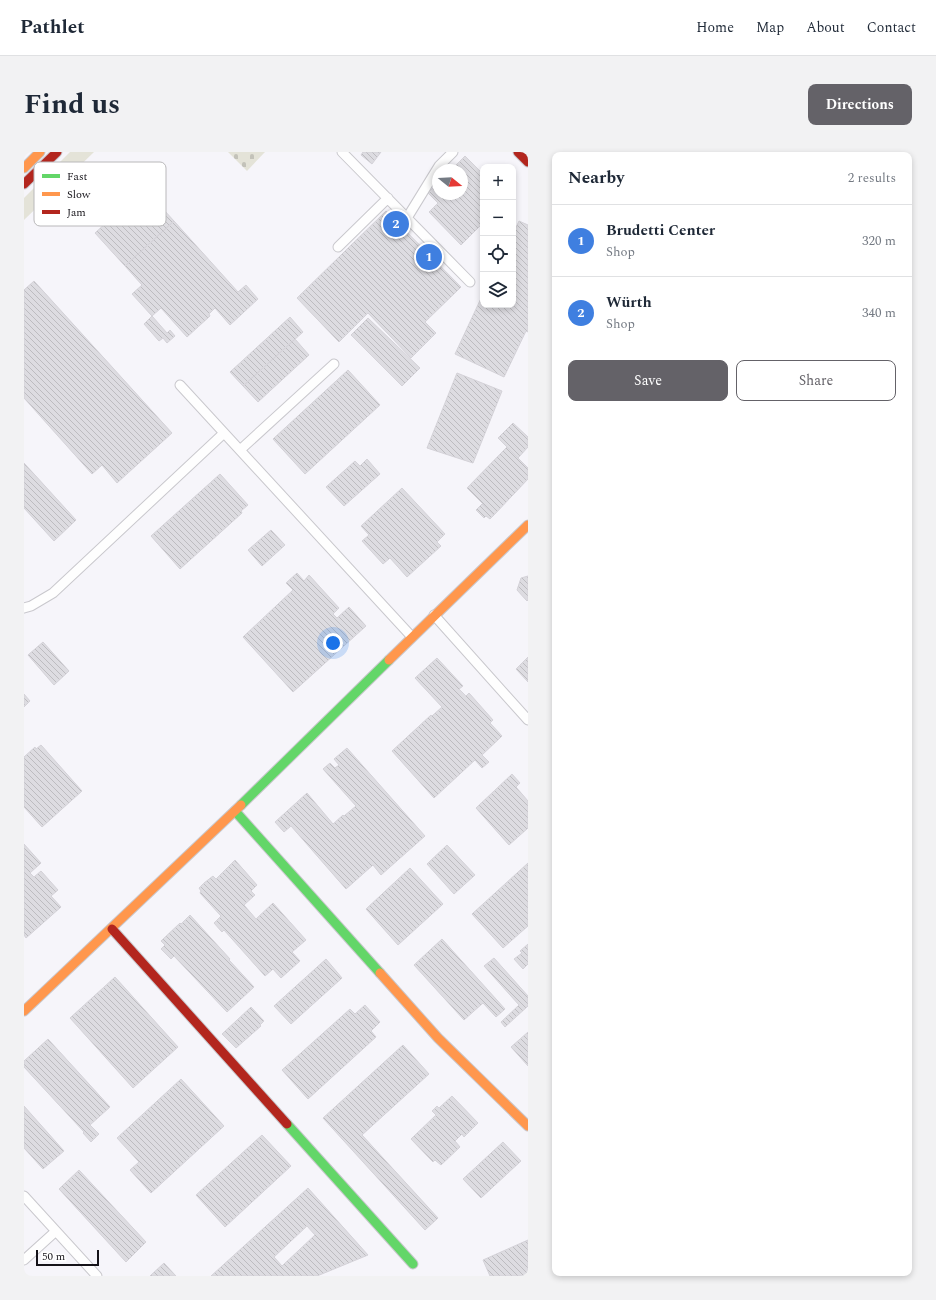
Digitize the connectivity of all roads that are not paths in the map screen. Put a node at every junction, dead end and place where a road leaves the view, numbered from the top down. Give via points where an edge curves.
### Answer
1 (40, 152) edge
2 (57, 152) edge
3 (342, 152) edge
4 (453, 152) edge
5 (518, 152) edge
6 (47, 162) edge
7 (528, 162) edge
8 (24, 168) edge
9 (34, 174) edge
10 (24, 184) edge
11 (388, 198) junction
12 (407, 218) junction
13 (338, 247) dead end
14 (470, 282) dead end
15 (334, 364) dead end
16 (180, 385) dead end
17 (224, 433) junction
18 (240, 450) junction
19 (528, 525) edge
20 (24, 608) edge
21 (434, 615) junction
22 (412, 637) junction
23 (528, 720) edge
24 (235, 811) junction
25 (112, 929) junction
26 (24, 1011) edge
27 (528, 1126) edge
28 (24, 1196) edge
29 (56, 1231) junction
30 (24, 1260) edge
31 (413, 1264) dead end
32 (97, 1276) edge

1 - 8 main road
2 - 6 main road
3 - 11 street
4 - 12 street via 439,166
5 - 7 main road
9 - 10 main road
11 - 12 street
11 - 13 street
12 - 14 street
15 - 18 street
16 - 17 street
17 - 18 street
17 - 20 street via 53,593
18 - 22 street
19 - 21 main road
21 - 22 main road
21 - 23 street
22 - 24 main road
24 - 25 main road
24 - 27 main road via 438,1038
25 - 26 main road
25 - 31 main road
28 - 29 street
29 - 30 street
29 - 32 street

